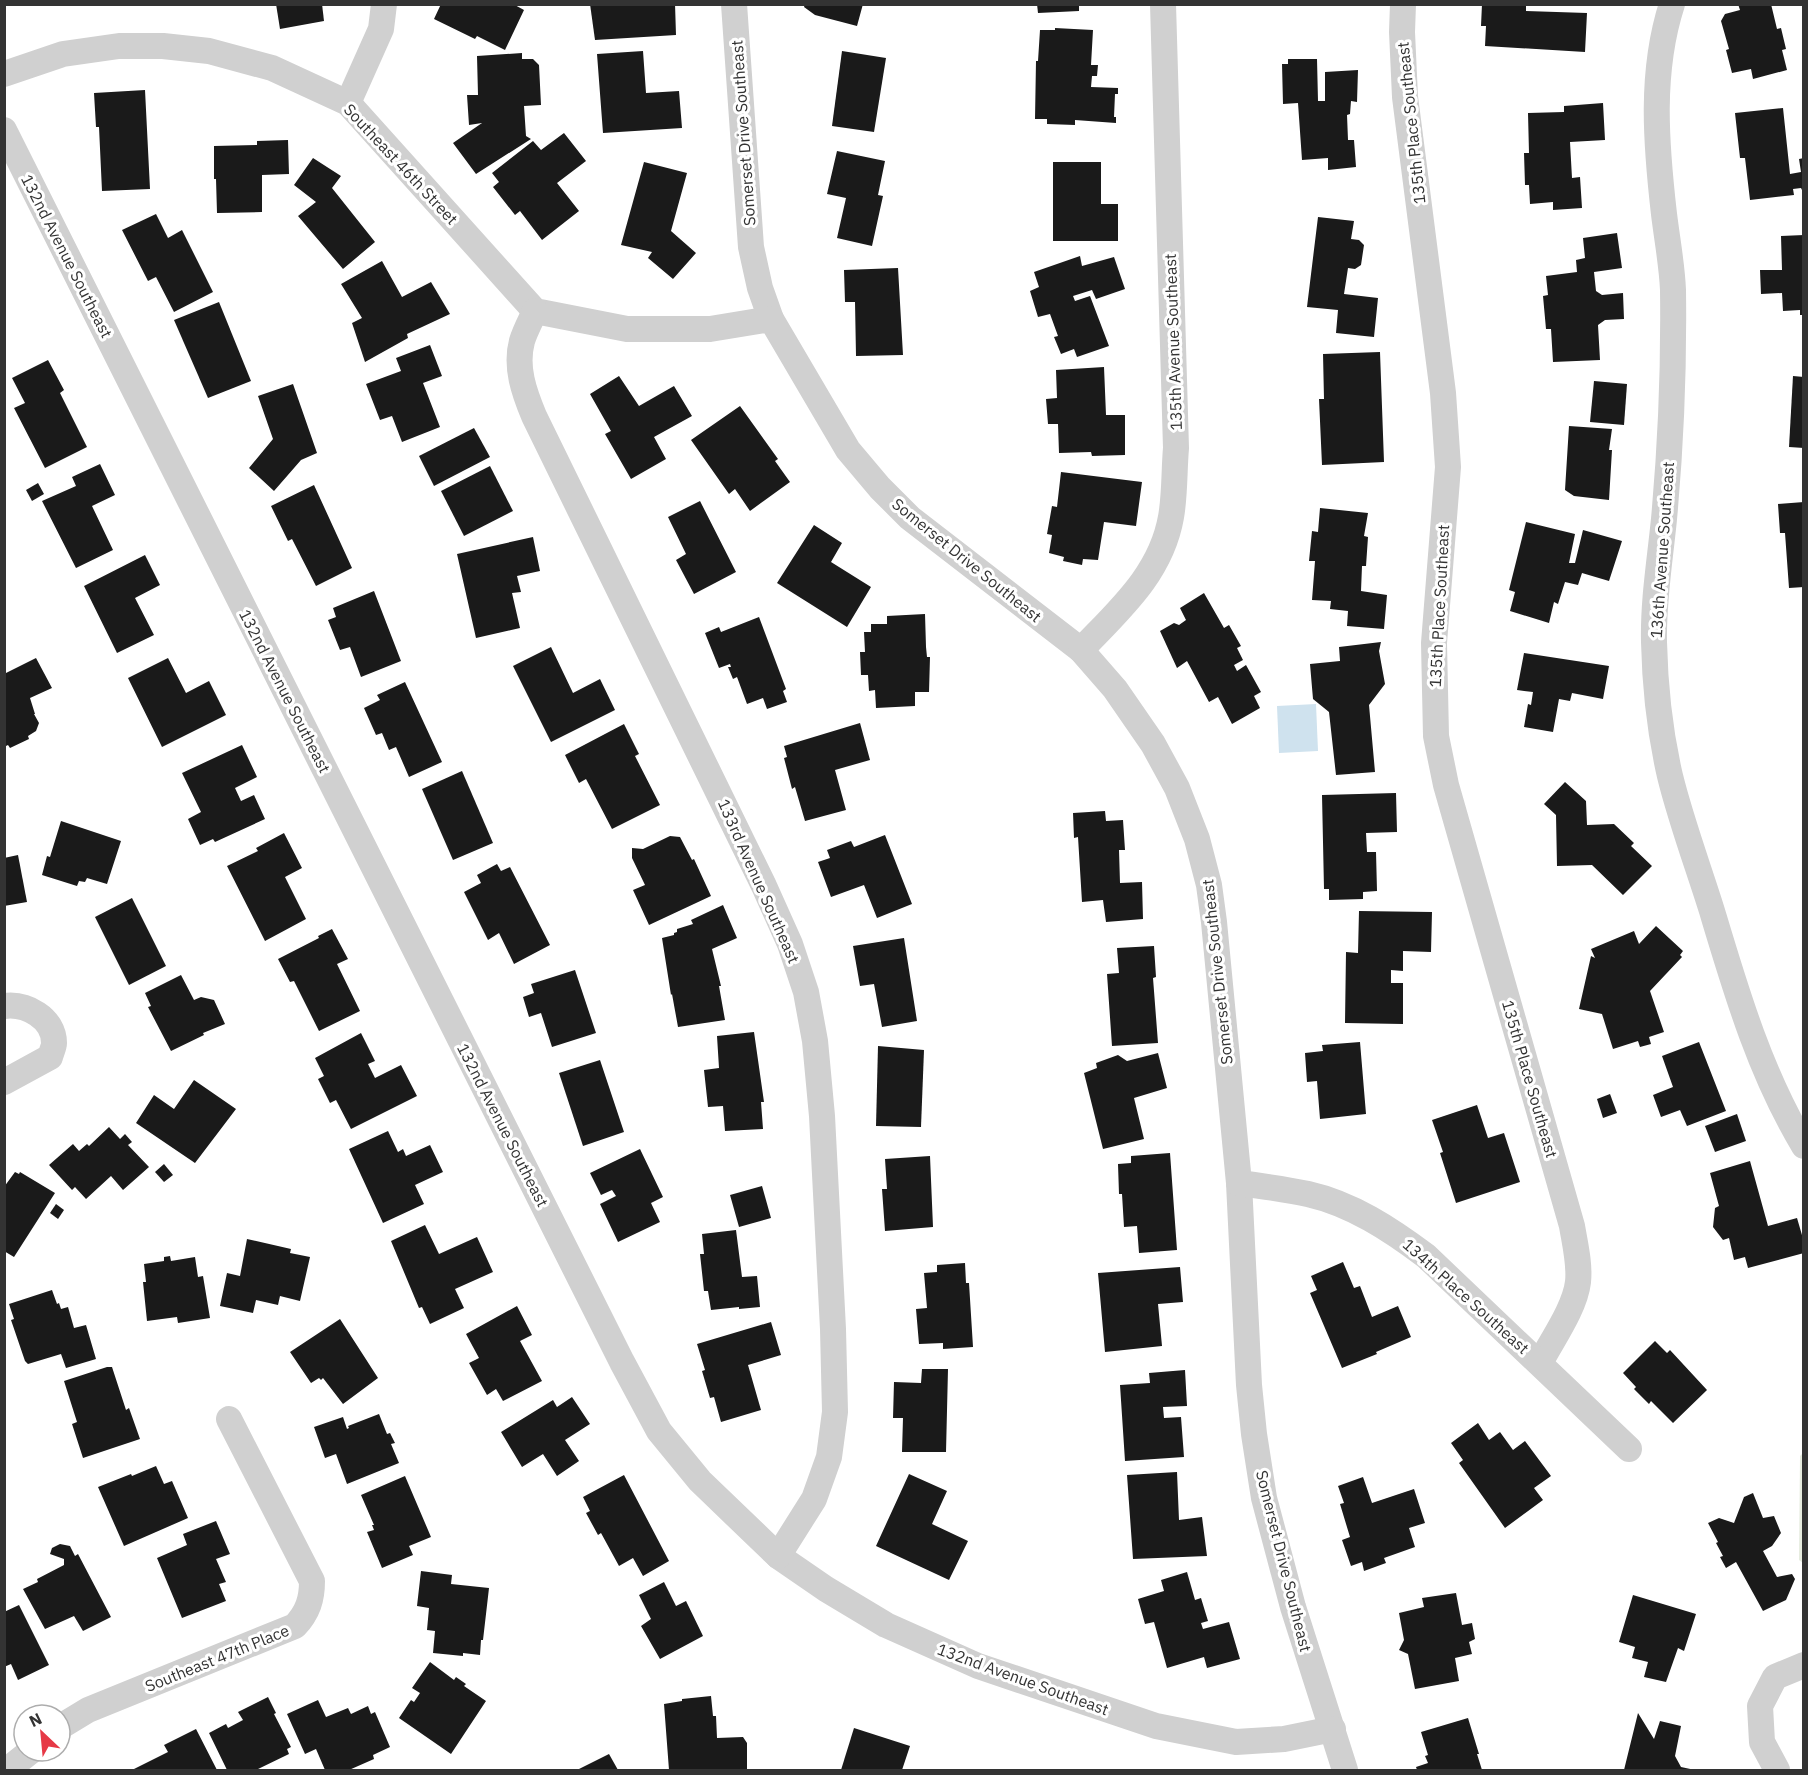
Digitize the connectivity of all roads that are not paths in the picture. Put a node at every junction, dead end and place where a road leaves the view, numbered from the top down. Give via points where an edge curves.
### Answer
1 (384, 4) edge
2 (734, 4) edge
3 (1163, 4) edge
4 (1403, 4) edge
5 (1672, 4) edge
6 (4, 74) edge
7 (348, 103) junction
8 (4, 130) edge
9 (536, 310) junction
10 (771, 319) junction
11 (1081, 650) junction
12 (4, 1006) edge
13 (4, 1082) edge
14 (1803, 1146) edge
15 (1239, 1183) junction
16 (1540, 1364) junction
17 (229, 1419) dead end
18 (1629, 1449) dead end
19 (777, 1556) junction
20 (1803, 1665) edge
21 (72, 1720) edge
22 (1333, 1729) junction
23 (1345, 1770) edge
24 (1777, 1770) edge

1 - 7 street via 381,30
2 - 10 street, Somerset Drive Southeast via 751,247
3 - 11 street, 135th Avenue Southeast via 1176,448 1171,518 1158,557 1140,588
4 - 16 street, 135th Place Southeast via 1405,97 1443,393 1448,467 1434,643 1436,736 1446,785 1577,1255 1578,1282 1571,1303
5 - 14 street, 136th Avenue Southeast via 1657,76 1656,127 1673,287 1672,407 1654,642 1660,717 1671,777 1736,990 1756,1048
6 - 7 street, Southeast 46th Street via 63,54 118,46 163,46 209,51 272,68
7 - 9 street, Southeast 46th Street
8 - 19 street, 132nd Avenue Southeast via 627,1372 659,1431 700,1481
9 - 10 street via 627,329 710,329
9 - 19 street, 133rd Avenue Southeast via 522,342 519,364 530,407 764,886 806,992 822,1116 835,1412 829,1456 814,1499
10 - 11 street, Somerset Drive Southeast via 848,450 880,488 909,518
11 - 15 street, Somerset Drive Southeast via 1153,744 1178,788 1197,839 1214,922
12 - 13 street via 16,1005 41,1017 54,1042 50,1057
15 - 16 street, 134th Place Southeast via 1309,1194 1391,1230 1426,1256
15 - 22 street, Somerset Drive Southeast via 1249,1384 1264,1498 1293,1607
16 - 18 street, 134th Place Southeast
17 - 21 street, Southeast 47th Place via 312,1581 309,1607 295,1626
19 - 22 street, 132nd Avenue Southeast via 825,1589 896,1629 978,1666 1156,1726 1236,1742 1284,1739
20 - 24 street via 1775,1677 1760,1706 1762,1742
22 - 23 street, Somerset Drive Southeast

